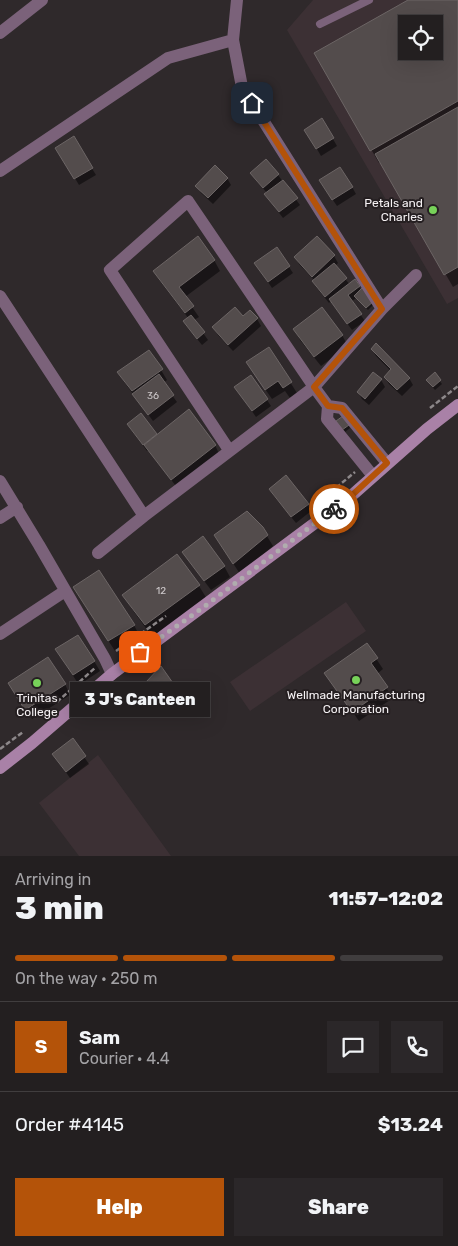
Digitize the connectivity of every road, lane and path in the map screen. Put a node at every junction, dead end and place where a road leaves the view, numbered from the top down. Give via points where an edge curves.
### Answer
1 (42, 0) edge
2 (237, 0) edge
3 (369, 0) edge
4 (320, 24) dead end
5 (0, 33) edge
6 (233, 40) junction
7 (0, 171) edge
8 (416, 275) dead end
9 (0, 296) edge
10 (382, 309) junction
11 (458, 386) edge
12 (314, 387) junction
13 (328, 406) junction
14 (458, 406) edge
15 (430, 408) dead end
16 (362, 433) junction
17 (348, 444) junction
18 (229, 450) junction
19 (387, 463) junction
20 (364, 464) junction
21 (373, 476) junction
22 (0, 481) edge
23 (17, 507) junction
24 (314, 507) dead end
25 (144, 516) junction
26 (0, 518) edge
27 (98, 553) dead end
28 (65, 590) junction
29 (168, 615) dead end
30 (0, 634) edge
31 (104, 659) junction
32 (112, 674) junction
33 (54, 705) dead end
34 (26, 729) dead end
35 (0, 749) edge
36 (0, 768) edge

1 - 5 street
2 - 6 street
3 - 4 lane
6 - 7 street via 168,58
6 - 10 street via 242,87
8 - 10 street
9 - 25 street
10 - 12 street
11 - 15 path
12 - 13 street
12 - 18 street
12 - 18 street via 188,201 110,270
13 - 16 street via 342,408
13 - 17 street via 327,419
14 - 19 main road
16 - 17 street
16 - 19 street
17 - 20 street
18 - 25 street
19 - 21 main road
20 - 21 street
20 - 24 path
21 - 32 main road via 350,497
22 - 23 street
23 - 26 street
23 - 28 street
25 - 27 street
28 - 30 street
28 - 31 street
29 - 31 path
31 - 32 street
31 - 33 path
32 - 36 main road
34 - 35 path

